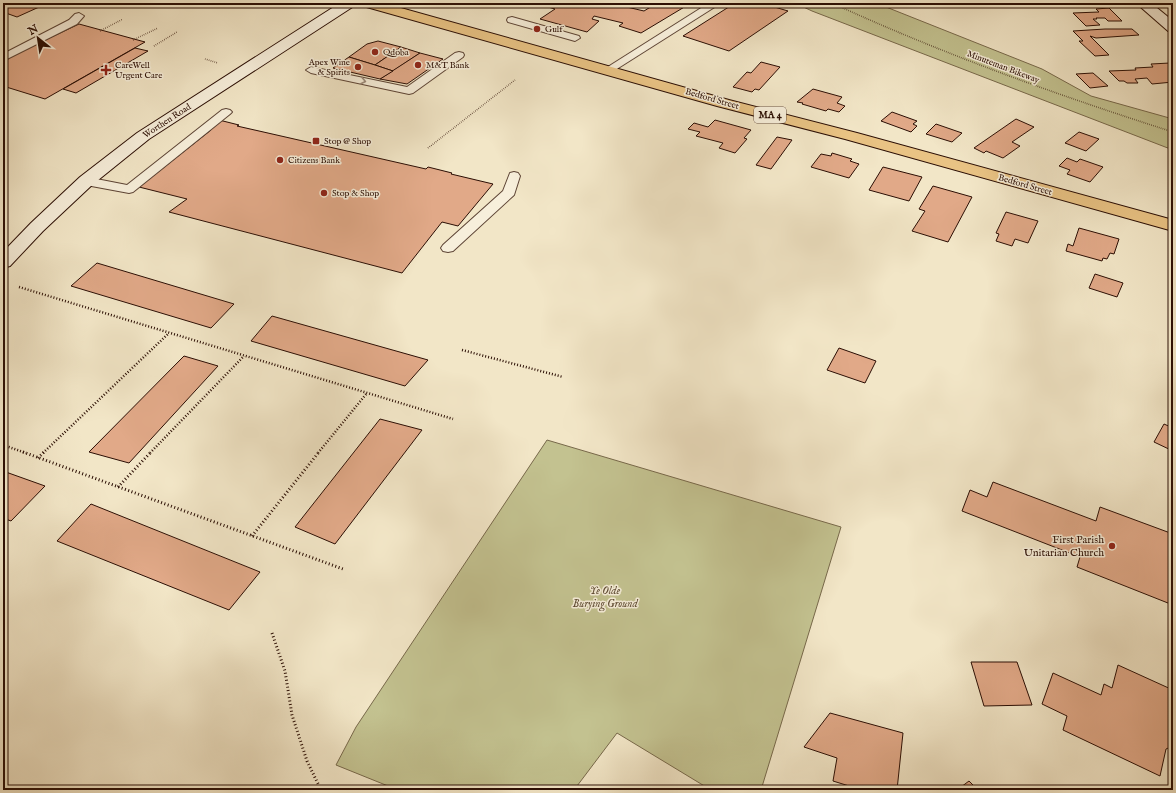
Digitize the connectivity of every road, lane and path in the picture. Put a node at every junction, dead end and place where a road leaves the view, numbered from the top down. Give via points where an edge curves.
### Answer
1 (349, 3) edge
2 (368, 3) edge
3 (716, 3) edge
4 (832, 3) edge
5 (1143, 3) edge
6 (80, 16) dead end
7 (123, 19) dead end
8 (512, 20) dead end
9 (158, 28) dead end
10 (1173, 28) edge
11 (100, 31) dead end
12 (177, 32) dead end
13 (575, 38) dead end
14 (133, 40) dead end
15 (154, 46) dead end
16 (459, 55) dead end
17 (3, 58) edge
18 (205, 59) dead end
19 (219, 63) dead end
20 (311, 70) dead end
21 (608, 70) junction
22 (515, 80) dead end
23 (226, 112) dead end
24 (1173, 132) edge
25 (428, 148) dead end
26 (514, 176) dead end
27 (86, 181) junction
28 (1173, 226) edge
29 (448, 248) dead end
30 (3, 262) edge
31 (19, 287) dead end
32 (170, 333) junction
33 (462, 350) dead end
34 (244, 356) junction
35 (563, 377) dead end
36 (367, 393) junction
37 (453, 419) dead end
38 (3, 445) edge
39 (38, 458) junction
40 (118, 487) junction
41 (252, 536) junction
42 (343, 569) dead end
43 (272, 633) dead end
44 (321, 790) edge

1 - 27 main road, Worthen Road via 143,136
2 - 21 main road, Bedford Street / MA 4
3 - 21 lane
4 - 24 path, Minuteman Bikeway via 1036,88
5 - 10 main road
6 - 17 lane
7 - 11 path
8 - 13 lane
9 - 14 path
12 - 15 path
20 -> 16 lane via 409,91
18 - 19 path
21 - 28 main road, Bedford Street / MA 4
22 - 25 path
23 - 27 lane via 129,189
26 - 29 lane via 509,192
27 - 30 main road, Worthen Road
31 - 32 path
32 - 34 path
32 - 39 path
33 - 35 path
34 - 36 path
34 - 40 path
36 - 37 path
36 - 41 path
38 - 39 path
39 - 40 path
40 - 41 path
41 - 42 path
43 - 44 path via 285,671 292,715 307,762

